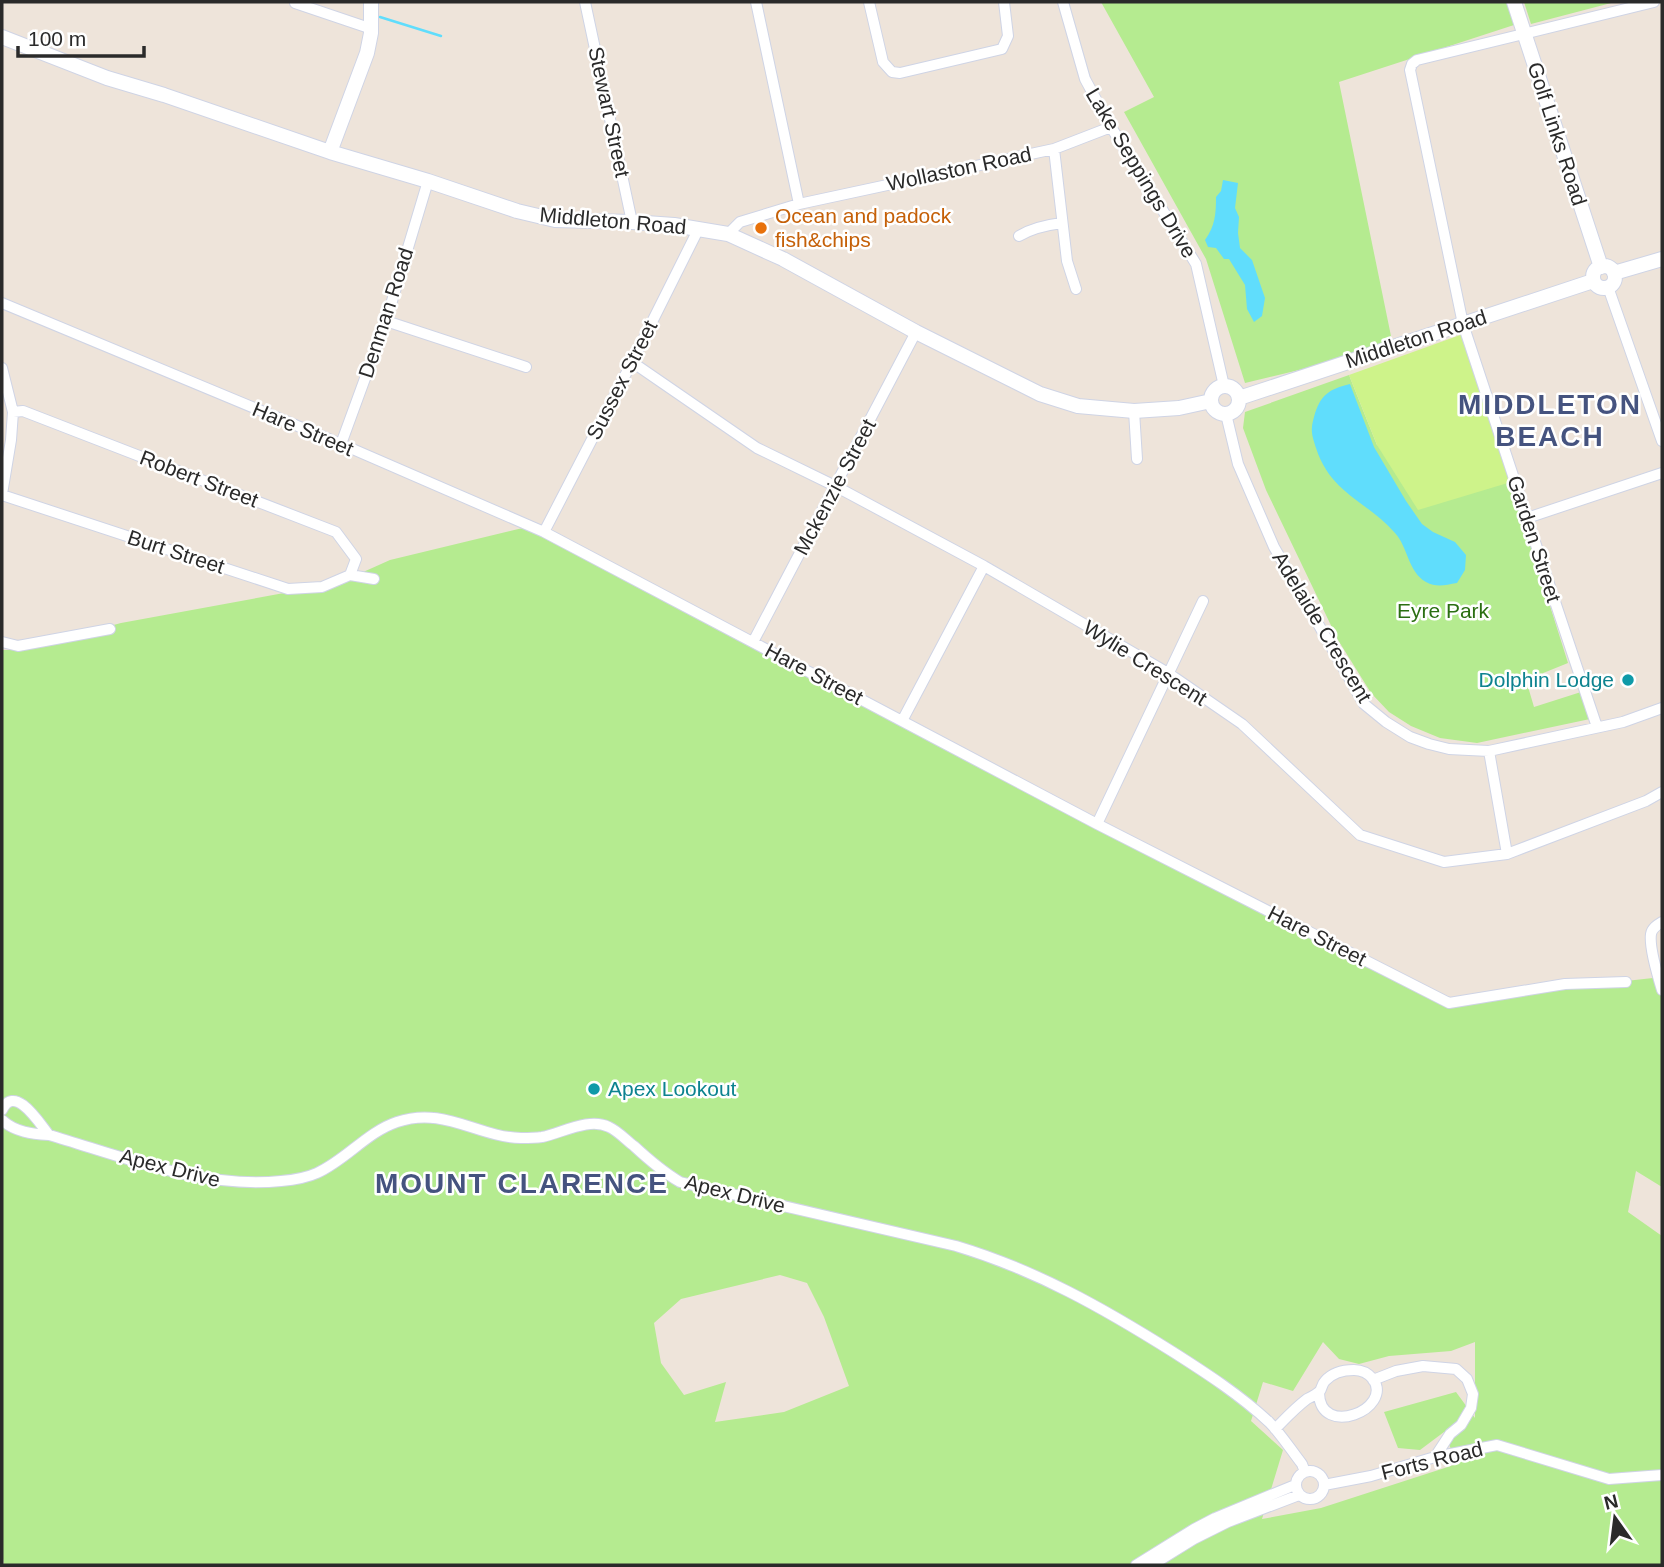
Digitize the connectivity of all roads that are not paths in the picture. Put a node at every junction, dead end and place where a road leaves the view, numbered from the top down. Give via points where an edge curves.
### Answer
1 (371, 2) edge
2 (585, 2) edge
3 (756, 2) edge
4 (869, 2) edge
5 (1017, 2) edge
6 (1063, 2) edge
7 (1514, 2) edge
8 (1654, 2) edge
9 (295, 3) edge
10 (1004, 3) edge
11 (372, 29) junction
12 (1525, 34) junction
13 (2, 37) edge
14 (1111, 127) junction
15 (1054, 149) junction
16 (330, 152) junction
17 (428, 181) junction
18 (799, 204) junction
19 (632, 222) junction
20 (1062, 223) junction
21 (699, 228) junction
22 (728, 234) junction
23 (1019, 236) dead end
24 (1662, 259) edge
25 (1607, 270) junction
26 (1593, 281) junction
27 (1608, 287) junction
28 (1076, 289) dead end
29 (2, 303) edge
30 (386, 321) junction
31 (1464, 324) junction
32 (916, 332) junction
33 (632, 362) junction
34 (527, 367) dead end
35 (2, 368) edge
36 (1224, 386) junction
37 (1239, 398) junction
38 (1211, 401) junction
39 (1134, 411) junction
40 (13, 412) junction
41 (1226, 414) junction
42 (1662, 441) edge
43 (341, 444) junction
44 (1137, 459) dead end
45 (1662, 473) edge
46 (835, 486) junction
47 (2, 494) edge
48 (1527, 518) junction
49 (544, 531) junction
50 (984, 566) junction
51 (351, 575) junction
52 (374, 579) dead end
53 (1203, 601) dead end
54 (110, 629) dead end
55 (2, 642) edge
56 (753, 642) junction
57 (1168, 673) junction
58 (1662, 708) edge
59 (902, 721) junction
60 (1597, 727) junction
61 (1489, 751) junction
62 (1662, 792) edge
63 (1662, 800) edge
64 (1646, 801) junction
65 (1097, 824) junction
66 (1507, 854) junction
67 (1662, 922) edge
68 (1626, 982) dead end
69 (1662, 989) edge
70 (2, 1110) edge
71 (2, 1120) edge
72 (49, 1135) junction
73 (1373, 1380) junction
74 (1319, 1393) junction
75 (1275, 1429) junction
76 (1435, 1457) junction
77 (1305, 1472) junction
78 (1662, 1475) edge
79 (1324, 1485) junction
80 (1297, 1490) junction
81 (1136, 1565) edge
82 (1152, 1565) edge

1 - 11 main road
2 - 19 street, Stewart Street
3 - 18 street
4 - 10 street via 883,62 892,72 1002,49 1008,36
5 - 10 street
6 - 14 street, Lake Seppings Drive via 1085,79
7 - 12 main road, Golf Links Road
8 - 12 street
9 - 11 street
11 - 16 main road
12 - 25 main road, Golf Links Road
12 - 31 street, Garden Street via 1417,60 1409,70
13 - 16 main road, Middleton Road via 107,78
14 - 15 street, Wollaston Road
14 - 36 street, Lake Seppings Drive via 1196,264
15 - 18 street, Wollaston Road
15 - 20 street
16 - 17 main road, Middleton Road
17 - 19 main road, Middleton Road via 555,220
17 - 30 street, Denman Road
18 - 22 street, Wollaston Road via 740,222
19 - 21 main road, Middleton Road
20 - 23 street
20 - 28 street
21 - 22 main road, Middleton Road
21 - 33 street, Sussex Street
22 - 32 main road, Middleton Road
24 - 25 main road
25 - 26 main road via 1594,272
25 - 27 main road via 1614,282
26 - 27 main road
26 - 31 main road, Middleton Road
27 - 42 street
29 - 43 street, Hare Street
30 - 34 street
30 - 43 street, Denman Road
31 - 37 main road, Middleton Road
31 - 48 street, Garden Street
32 - 39 main road, Middleton Road via 1040,394 1078,405
32 - 46 street, Mckenzie Street
33 - 46 street, Wylie Crescent via 757,448
33 - 49 street, Sussex Street
35 - 40 street
36 - 37 main road via 1234,389
36 - 38 main road via 1214,391
37 - 41 main road via 1236,409
38 - 39 main road, Middleton Road
38 - 41 main road via 1216,411
39 - 44 street
40 - 47 street
40 - 51 street, Robert Street via 23,411 336,531 356,559
41 - 61 street, Adelaide Crescent via 1238,464 1274,547 1364,704 1410,737 1449,748
43 - 49 street, Hare Street
45 - 48 street
46 - 50 street, Wylie Crescent
46 - 56 street, Mckenzie Street
47 - 51 street, Burt Street via 288,589 322,587
48 - 60 street, Garden Street
49 - 56 street, Hare Street
50 - 57 street, Wylie Crescent
50 - 59 street
51 - 52 street
53 - 57 street
54 - 55 street via 18,646
56 - 59 street, Hare Street
57 - 65 street
57 - 66 street, Wylie Crescent via 1242,724 1360,835 1444,862
58 - 60 street, Adelaide Crescent
59 - 65 street, Hare Street
60 - 61 street, Adelaide Crescent
61 - 66 street
62 - 64 street, Wylie Crescent
63 - 64 street
64 - 66 street, Wylie Crescent
65 - 68 street, Hare Street via 1449,1003 1564,984
67 - 69 street via 1651,935
70 - 72 street via 8,1102 20,1102
71 - 72 street, Apex Drive via 15,1130
72 - 75 street, Apex Drive via 185,1175 234,1183 310,1175 380,1130 412,1118 442,1118 515,1138 541,1137 597,1123 608,1126 680,1182 956,1246 1035,1274 1192,1364
73 - 74 street via 1364,1371 1345,1370 1324,1382
73 - 74 street via 1374,1401 1352,1415 1329,1413 1321,1405
73 - 76 street via 1423,1366 1456,1369 1467,1379 1473,1394 1471,1408
74 - 75 street
75 - 77 street, Apex Drive
76 - 78 street, Forts Road via 1497,1445 1609,1479
76 - 79 street, Forts Road
77 - 79 street via 1318,1474
77 - 80 street via 1297,1479
79 - 80 street via 1315,1499 1309,1500
80 - 81 street via 1204,1523
80 - 82 street via 1194,1539

